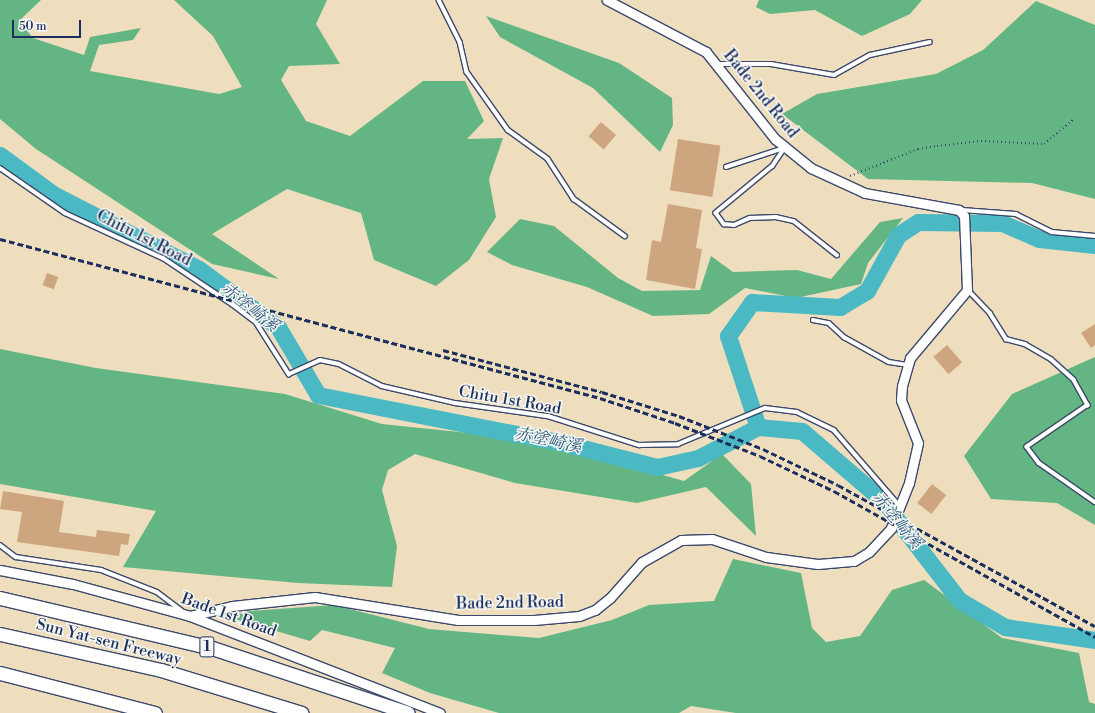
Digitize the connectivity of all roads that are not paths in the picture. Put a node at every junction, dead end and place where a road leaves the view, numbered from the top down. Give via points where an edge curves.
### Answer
1 (439, 0) edge
2 (607, 0) edge
3 (619, 2) edge
4 (930, 42) dead end
5 (718, 64) junction
6 (785, 148) junction
7 (726, 167) dead end
8 (0, 168) edge
9 (961, 213) junction
10 (625, 236) dead end
11 (1095, 236) edge
12 (837, 255) dead end
13 (968, 290) junction
14 (813, 320) dead end
15 (908, 365) junction
16 (1095, 502) edge
17 (900, 506) junction
18 (0, 545) edge
19 (0, 570) edge
20 (0, 598) edge
21 (190, 616) junction
22 (0, 634) edge
23 (0, 673) edge
24 (155, 713) edge
25 (302, 713) edge
26 (408, 713) edge
27 (440, 713) edge

1 - 10 lane via 460,42 468,72 508,130 548,159 574,198
2 - 3 street, Bade 2nd Road
3 - 5 street, Bade 2nd Road via 688,39
4 - 5 lane via 870,55 834,75 771,64
5 - 6 street, Bade 2nd Road via 750,110
6 - 7 lane
6 - 9 street, Bade 2nd Road via 836,182 894,200
6 - 12 lane via 773,166 716,213 724,224 734,225 756,218 794,221
8 - 17 lane, Chitu 1st Road via 65,213 163,258 232,304 256,322 289,374 320,360 339,364 382,386 455,403 548,416 639,445 678,444 742,414 764,408 797,412 834,430 872,477
9 - 11 lane via 1016,214 1052,232
9 - 13 street via 966,240
13 - 15 street, Bade 2nd Road via 924,337
13 - 16 lane via 990,313 1006,339 1025,344 1051,359 1074,380 1088,405 1027,447 1039,463
14 - 15 lane via 829,323 844,337 889,362
15 - 17 street, Bade 2nd Road via 901,400 918,443
17 - 21 street, Bade 2nd Road via 891,528 870,552 854,561 818,564 766,557 712,539 681,540 642,562 600,606 579,616 458,620 315,597 232,606
18 - 21 lane via 16,557 101,570 157,592
19 - 21 street, Bade 1st Road via 73,584
20 - 26 highway, 1 via 212,648
21 - 27 street, Bade 1st Road
22 - 25 highway, Sun Yat-sen Freeway / 1 via 161,670
23 - 24 highway

